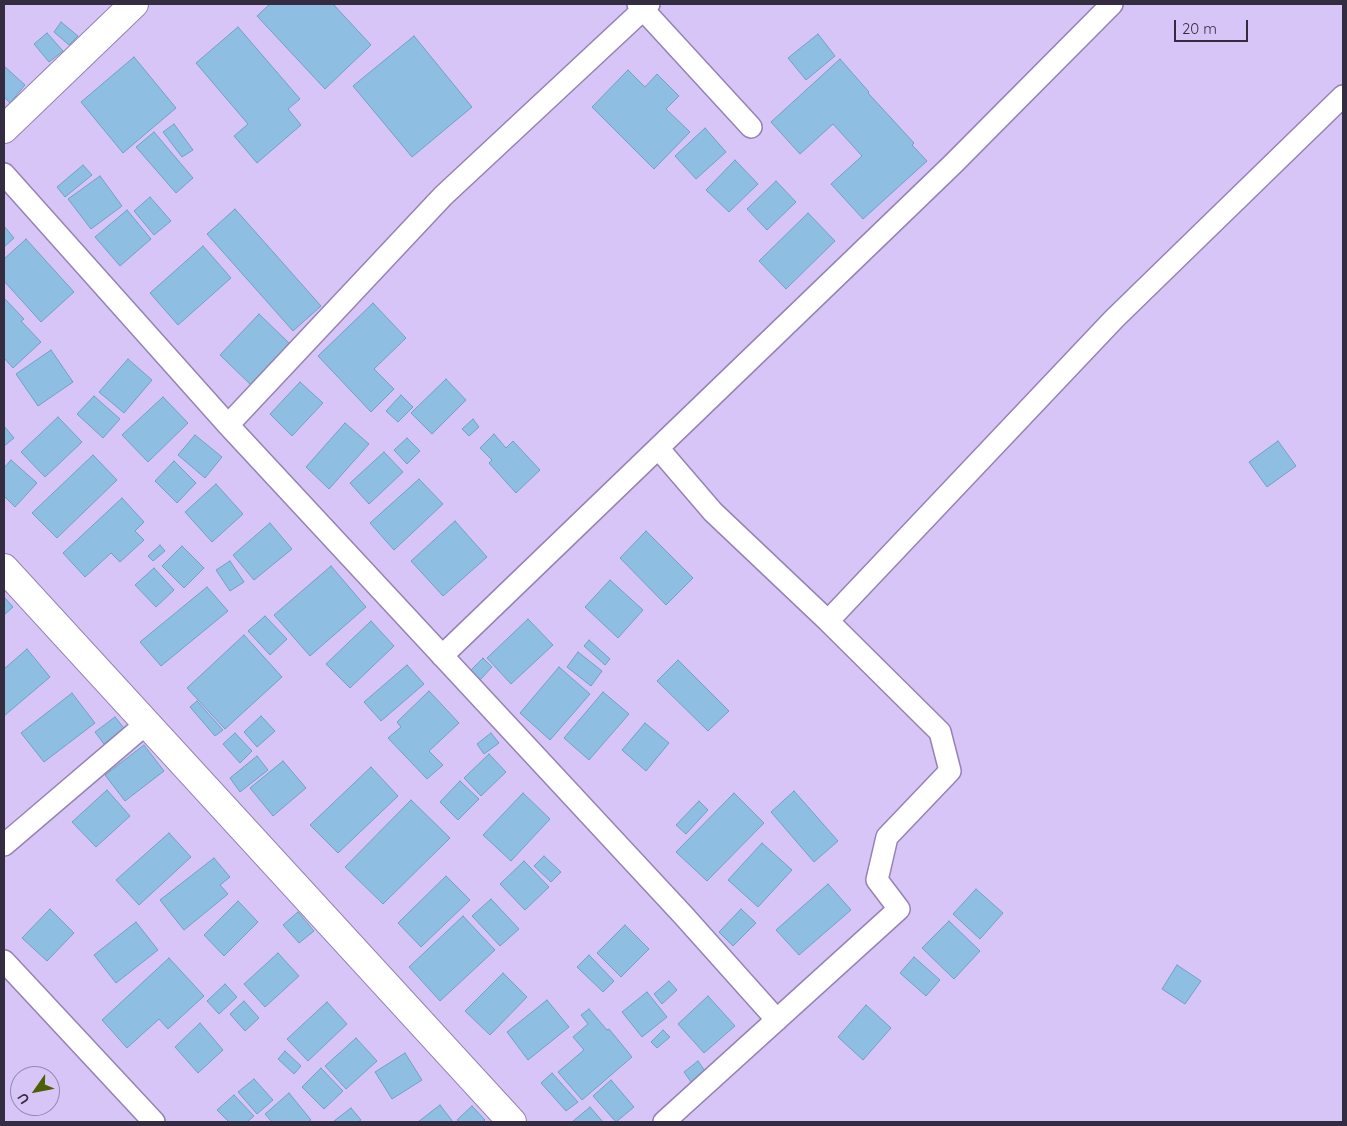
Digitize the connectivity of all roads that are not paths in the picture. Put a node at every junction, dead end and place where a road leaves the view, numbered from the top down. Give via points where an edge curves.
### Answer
1 (134, 4) edge
2 (1112, 4) edge
3 (644, 6) edge
4 (1343, 96) edge
5 (751, 128) dead end
6 (4, 129) edge
7 (4, 174) edge
8 (228, 425) junction
9 (658, 448) junction
10 (4, 568) edge
11 (828, 621) junction
12 (442, 656) junction
13 (147, 723) junction
14 (4, 845) edge
15 (4, 962) edge
16 (777, 1020) junction
17 (154, 1122) edge
18 (512, 1122) edge
19 (664, 1122) edge

1 - 6 main road
2 - 9 street via 953,164
3 - 5 street
3 - 8 street via 443,196
4 - 11 street via 1114,319
7 - 8 street
8 - 12 street
9 - 11 street via 713,512
9 - 12 street
10 - 13 main road
11 - 16 street via 940,732 950,771 886,837 877,880 899,909
12 - 16 street
13 - 14 street
13 - 18 main road
15 - 17 street
16 - 19 street

